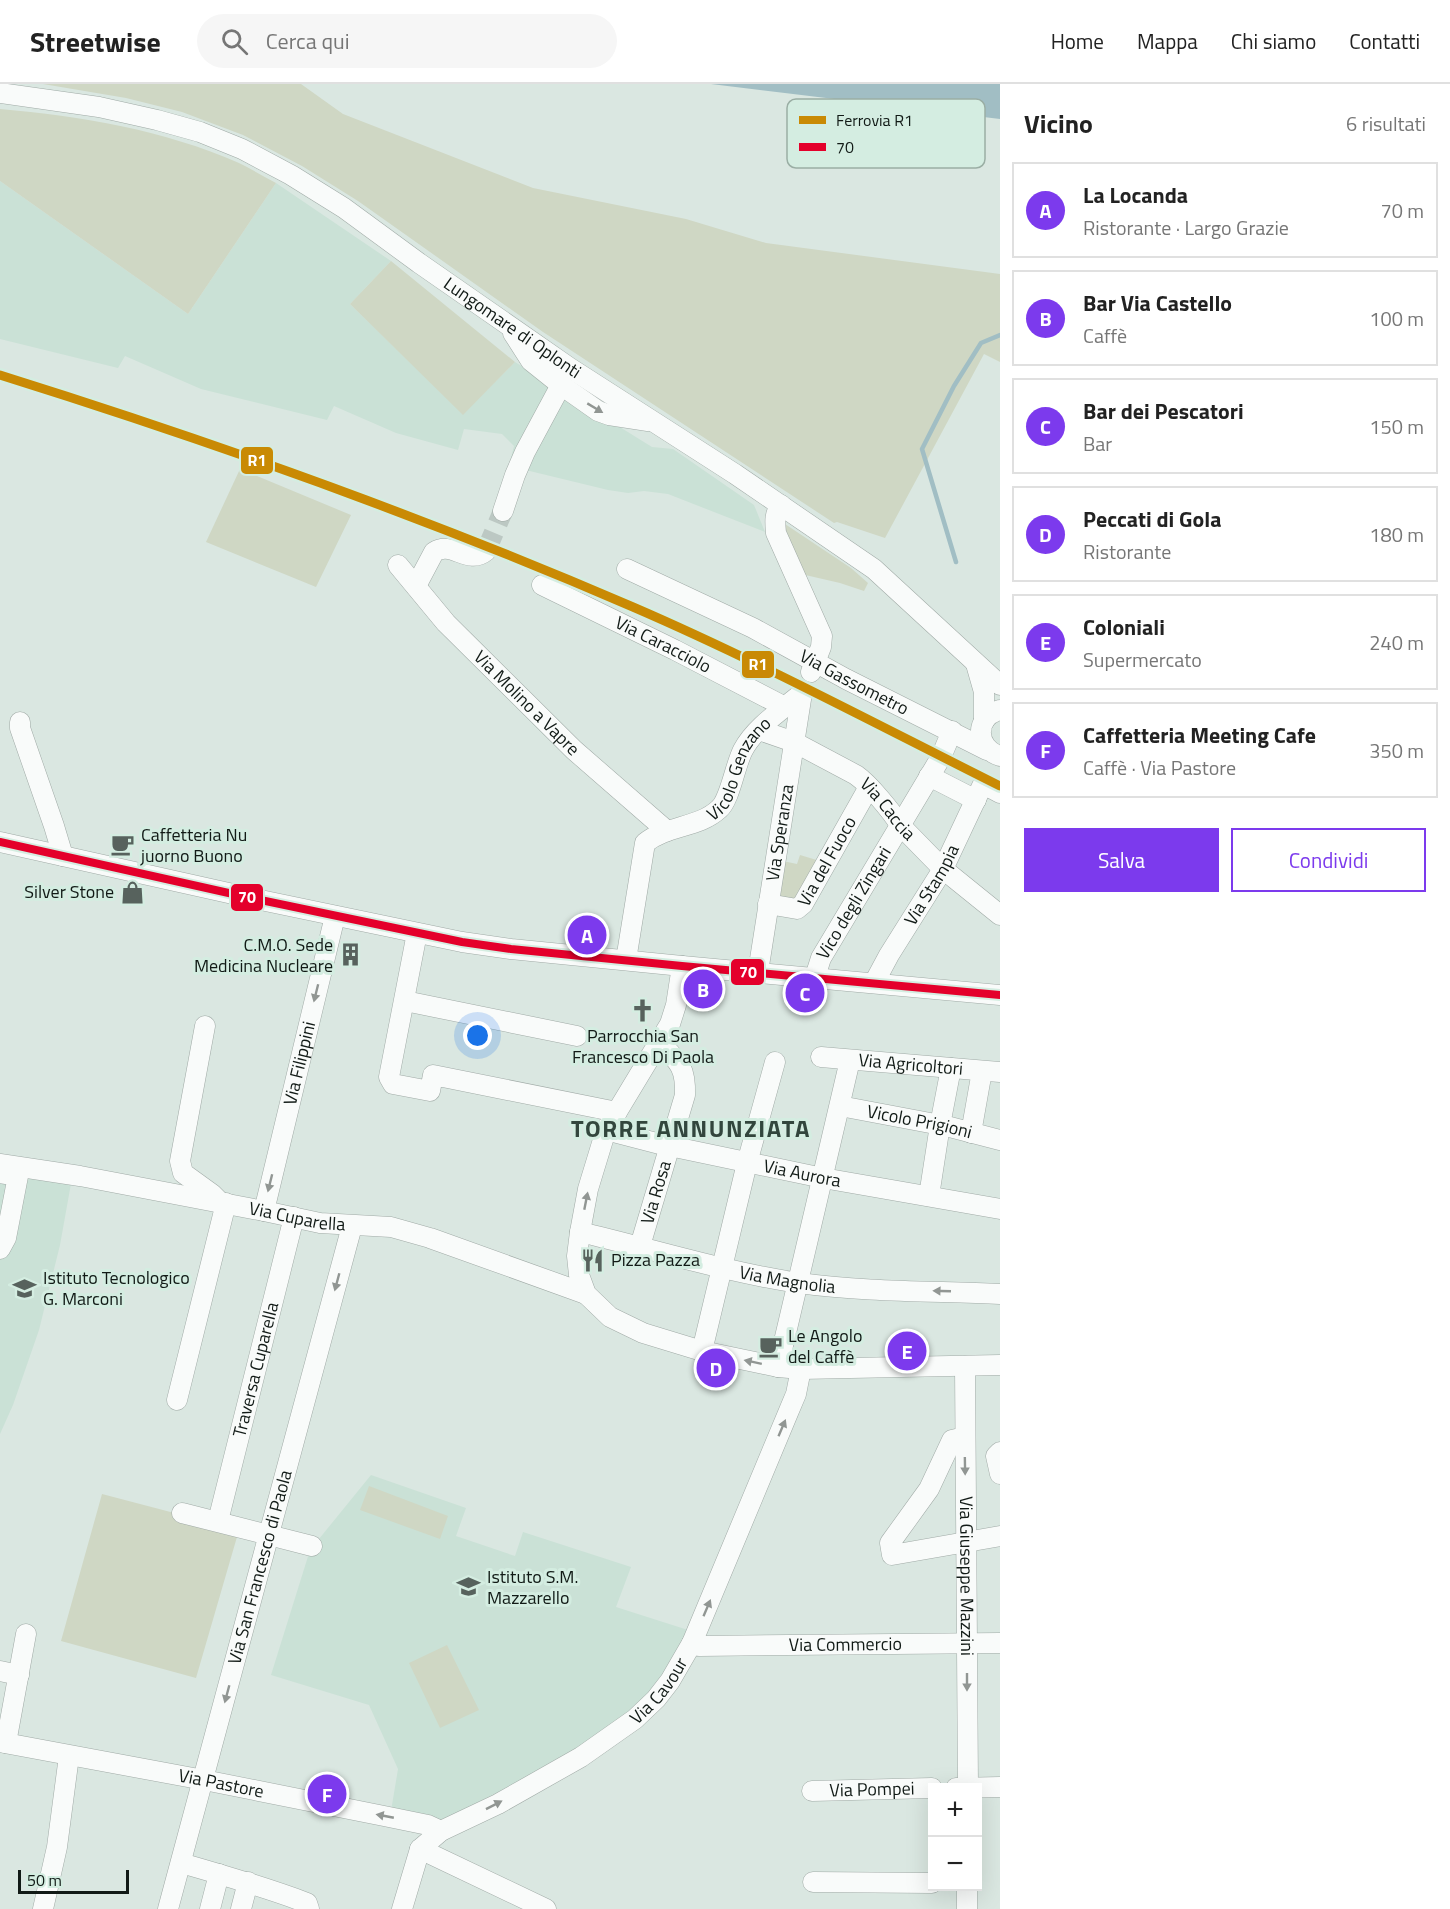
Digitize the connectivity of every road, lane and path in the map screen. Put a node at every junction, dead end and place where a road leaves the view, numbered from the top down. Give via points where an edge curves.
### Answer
1 (0, 93) edge
2 (508, 326) junction
3 (561, 385) junction
4 (655, 422) junction
5 (781, 505) junction
6 (503, 511) tunnel mouth
7 (486, 551) dead end
8 (398, 565) dead end
9 (627, 569) dead end
10 (542, 585) dead end
11 (416, 586) junction
12 (976, 664) junction
13 (813, 668) junction
14 (1000, 685) edge
15 (801, 693) joint
16 (785, 707) junction
17 (988, 720) edge
18 (20, 722) dead end
19 (759, 730) junction
20 (951, 734) junction
21 (794, 742) junction
22 (994, 753) edge
23 (929, 776) junction
24 (869, 787) junction
25 (986, 792) edge
26 (900, 825) junction
27 (668, 831) junction
28 (0, 843) edge
29 (63, 856) junction
30 (943, 869) junction
31 (768, 904) junction
32 (999, 913) edge
33 (335, 916) junction
34 (417, 933) junction
35 (626, 960) junction
36 (682, 966) junction
37 (758, 972) junction
38 (815, 977) junction
39 (874, 983) junction
40 (1000, 995) edge
41 (405, 1001) junction
42 (205, 1026) dead end
43 (577, 1036) dead end
44 (659, 1042) junction
45 (821, 1058) dead end
46 (850, 1060) junction
47 (775, 1062) dead end
48 (951, 1068) junction
49 (991, 1072) edge
50 (840, 1106) junction
51 (617, 1112) junction
52 (940, 1125) junction
53 (606, 1131) junction
54 (970, 1132) junction
55 (1000, 1140) edge
56 (669, 1146) junction
57 (747, 1163) junction
58 (0, 1164) edge
59 (0, 1173) edge
60 (823, 1178) junction
61 (929, 1196) junction
62 (223, 1203) junction
63 (1000, 1209) edge
64 (264, 1210) junction
65 (294, 1217) junction
66 (352, 1226) junction
67 (580, 1232) junction
68 (640, 1246) junction
69 (0, 1250) edge
70 (721, 1267) junction
71 (798, 1283) junction
72 (586, 1294) junction
73 (1000, 1294) edge
74 (702, 1351) junction
75 (1000, 1365) edge
76 (965, 1366) junction
77 (778, 1367) junction
78 (801, 1369) junction
79 (177, 1400) dead end
80 (965, 1437) junction
81 (1000, 1452) edge
82 (1000, 1474) edge
83 (182, 1513) dead end
84 (218, 1521) junction
85 (269, 1534) junction
86 (1000, 1536) edge
87 (966, 1542) junction
88 (312, 1546) dead end
89 (26, 1634) dead end
90 (692, 1642) junction
91 (967, 1643) junction
92 (1000, 1643) edge
93 (9, 1673) edge
94 (3, 1743) edge
95 (69, 1756) junction
96 (204, 1780) junction
97 (968, 1783) edge
98 (1000, 1786) edge
99 (982, 1787) edge
100 (928, 1788) edge
101 (812, 1791) dead end
102 (441, 1831) junction
103 (420, 1849) junction
104 (181, 1863) junction
105 (219, 1874) junction
106 (813, 1881) dead end
107 (248, 1882) junction
108 (928, 1883) edge
109 (967, 1891) edge
110 (44, 1909) edge
111 (168, 1909) edge
112 (210, 1909) edge
113 (241, 1909) edge
114 (309, 1909) edge
115 (402, 1909) edge
116 (546, 1909) edge
117 (967, 1909) edge

1 - 2 street, Lungomare di Oplonti via 138,115 200,132 242,149 344,208
2 - 3 street via 531,361
2 - 4 street, Lungomare di Oplonti
3 -> 4 street via 598,411
3 - 6 street via 525,452
4 - 5 street, Lungomare di Oplonti
5 - 12 street, Lungomare di Oplonti via 874,569
5 - 13 street via 775,521 776,533 822,636
7 - 11 street via 471,557 448,548 439,549
8 - 11 street, Via Molino a Vapre
9 - 13 street, Via Gassometro via 753,628
10 - 16 street, Via Caracciolo
11 - 27 street, Via Molino a Vapre via 446,623 574,750
12 - 14 street, Lungomare di Oplonti
12 - 17 street
13 - 20 street, Via Gassometro
15 - 16 street, Vicolo Genzano
15 - 21 street, Via Speranza
16 - 19 street, Vicolo Genzano
17 - 20 street
17 - 22 street via 982,740
18 - 29 street
19 - 21 street, Via Caccia
19 - 27 street, Vicolo Genzano via 741,753 722,807 708,818
20 - 22 street, Via Gassometro
20 - 23 street, Vico degli Zingari
21 - 24 street, Via Caccia via 856,775
21 - 31 street, Via Speranza
23 - 25 street
23 - 26 street, Vico degli Zingari
24 - 26 street, Via Caccia
24 - 31 street, Via del Fuoco via 803,904 797,909
25 - 30 street, Via Stampia
26 - 30 street, Via Caccia
26 - 38 street, Vico degli Zingari via 821,958
27 - 35 street, Vicolo Genzano via 645,843
28 - 29 street
29 - 33 street
30 - 32 street, Via Caccia
30 - 39 street, Via Stampia
31 - 37 street, Via Speranza
33 - 34 street
33 -> 64 street, Via Filippini
34 - 35 street via 511,949
34 - 41 street
35 - 36 street
36 - 37 street
36 - 44 street via 676,1005
37 - 38 street
38 - 39 street
39 - 40 street
41 - 43 street
41 - 51 street via 389,1077 393,1084 430,1091 433,1075
42 - 62 street via 180,1161 183,1173
44 - 51 street
44 - 56 street, Via Rosa via 679,1062 686,1079
45 - 46 street, Via Agricoltori
46 - 48 street, Via Agricoltori
46 - 50 street
47 - 57 street
48 - 49 street, Via Agricoltori
48 - 52 street
49 - 54 street
50 - 52 street, Vicolo Prigioni
50 - 60 street
51 - 53 street
52 - 54 street, Vicolo Prigioni
52 - 61 street
53 - 56 street, Via Aurora
67 -> 53 street
54 - 55 street, Vicolo Prigioni
56 - 57 street, Via Aurora
56 - 68 street, Via Rosa
57 - 60 street, Via Aurora
57 - 70 street
58 - 62 street, Via Cuparella
59 - 69 street via 18,1176
60 - 61 street, Via Aurora
60 - 71 street
61 - 63 street, Via Aurora
62 - 64 street, Via Cuparella
62 - 79 street
64 - 65 street, Via Cuparella
65 - 66 street, Via Cuparella
65 - 84 street, Traversa Cuparella
66 - 72 street, Via Cuparella via 391,1227 430,1238
66 -> 85 street, Via San Francesco di Paola
67 - 68 street, Via Magnolia
67 - 72 street via 578,1266
68 - 70 street, Via Magnolia
70 - 71 street, Via Magnolia
70 - 74 street
73 -> 71 street, Via Magnolia
71 - 77 street
72 - 74 street via 610,1317 643,1333
77 -> 74 street
75 - 76 street
76 - 78 street
76 - 80 street, Via Giuseppe Mazzini
77 - 78 street
90 -> 78 street, Via Cavour via 796,1394
80 -> 87 street, Via Giuseppe Mazzini
80 - 87 street via 952,1440 929,1489 890,1543 892,1555
81 - 82 street via 996,1456
83 - 84 street
84 - 85 street
85 - 88 street
85 -> 96 street, Via San Francesco di Paola
86 - 87 street
87 - 91 street, Via Giuseppe Mazzini
89 - 93 street
90 - 91 street, Via Commercio via 699,1646
102 -> 90 street, Via Cavour via 540,1781 635,1719 670,1681
91 - 92 street, Via Commercio
91 -> 97 street, Via Giuseppe Mazzini
93 - 94 street
94 - 95 street, Via Pastore
95 - 96 street, Via Pastore
95 - 110 street
102 -> 96 street, Via Pastore via 428,1825
96 - 104 street, Via San Francesco di Paola
98 - 99 street
100 - 101 street, Via Pompei
102 - 103 street, Via Cavour
103 - 115 street
103 - 116 street
104 - 105 street
104 - 111 street, Via San Francesco di Paola
105 - 107 street
105 - 112 street
106 - 108 street
107 - 113 street
107 - 114 street via 306,1903
109 - 117 street

